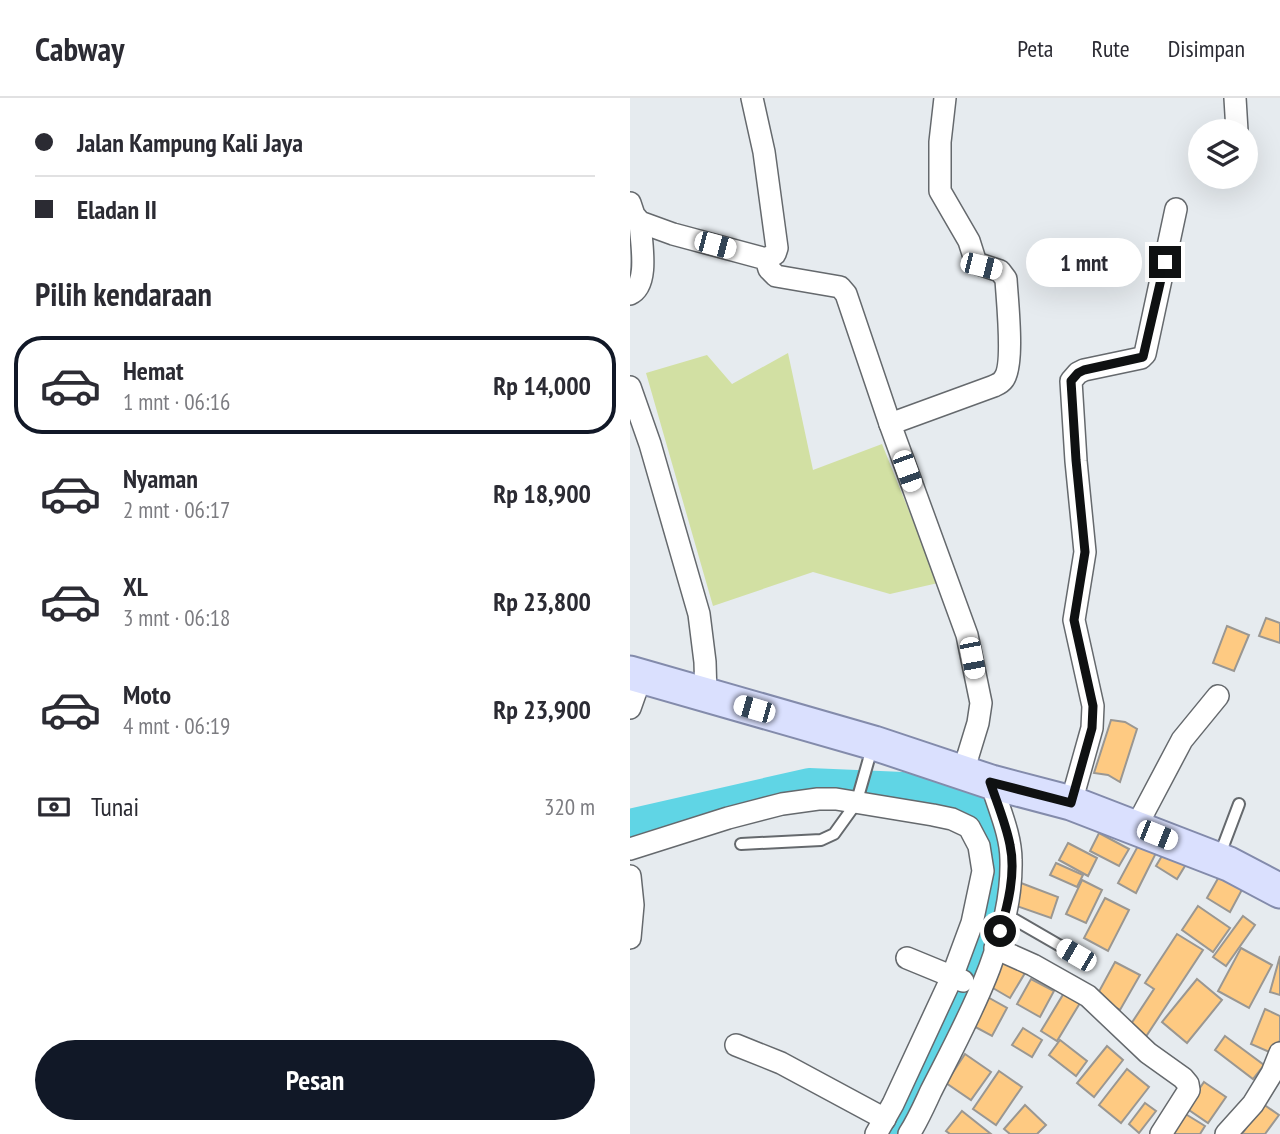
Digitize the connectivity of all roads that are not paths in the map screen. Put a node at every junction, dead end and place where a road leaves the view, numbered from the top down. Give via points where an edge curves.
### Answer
1 (752, 98) edge
2 (945, 98) edge
3 (1235, 98) edge
4 (1236, 119) edge
5 (630, 203) edge
6 (1177, 209) dead end
7 (640, 222) junction
8 (766, 259) junction
9 (630, 294) edge
10 (630, 387) edge
11 (890, 424) junction
12 (636, 675) edge
13 (706, 696) junction
14 (1217, 696) dead end
15 (630, 708) edge
16 (871, 753) junction
17 (977, 777) junction
18 (856, 800) junction
19 (1071, 803) junction
20 (1239, 804) dead end
21 (1136, 827) junction
22 (741, 844) dead end
23 (630, 849) edge
24 (1218, 859) junction
25 (630, 876) edge
26 (1280, 891) edge
27 (1005, 914) junction
28 (630, 938) edge
29 (995, 948) junction
30 (1076, 955) dead end
31 (907, 958) dead end
32 (965, 981) junction
33 (736, 1045) dead end
34 (1280, 1053) edge
35 (881, 1127) edge
36 (909, 1134) edge
37 (1161, 1134) edge
38 (1226, 1134) edge

1 - 8 street via 777,248
2 - 11 street via 940,191 969,241 976,263 1000,271 1006,279 1007,371 1004,380 994,386
3 - 4 street
5 - 7 street
6 - 19 street via 1145,354 1084,370 1071,381 1085,552 1074,620 1093,706 1092,728
7 - 8 street
7 - 9 street via 643,280
8 - 11 street via 776,276 840,287 846,294
10 - 13 street via 699,614
11 - 17 street via 967,635 981,703
12 - 13 main road
12 - 15 street
13 - 16 main road
14 - 21 street via 1182,740
16 - 17 main road
16 - 18 lane
17 - 19 main road
17 - 27 street via 1010,845
18 - 22 lane via 834,834 821,840
18 - 23 street via 782,804
18 - 32 street via 952,819 969,827 982,857
19 - 21 main road
20 - 24 lane
21 - 24 main road
24 - 26 main road
25 - 28 street via 634,905
27 - 29 street
27 - 30 lane
29 - 32 street
29 - 37 street via 1088,996 1148,1053 1183,1077 1189,1090
31 - 32 street
32 - 35 street
32 - 36 street via 962,1033
33 - 35 street via 781,1063
34 - 38 street via 1253,1104

